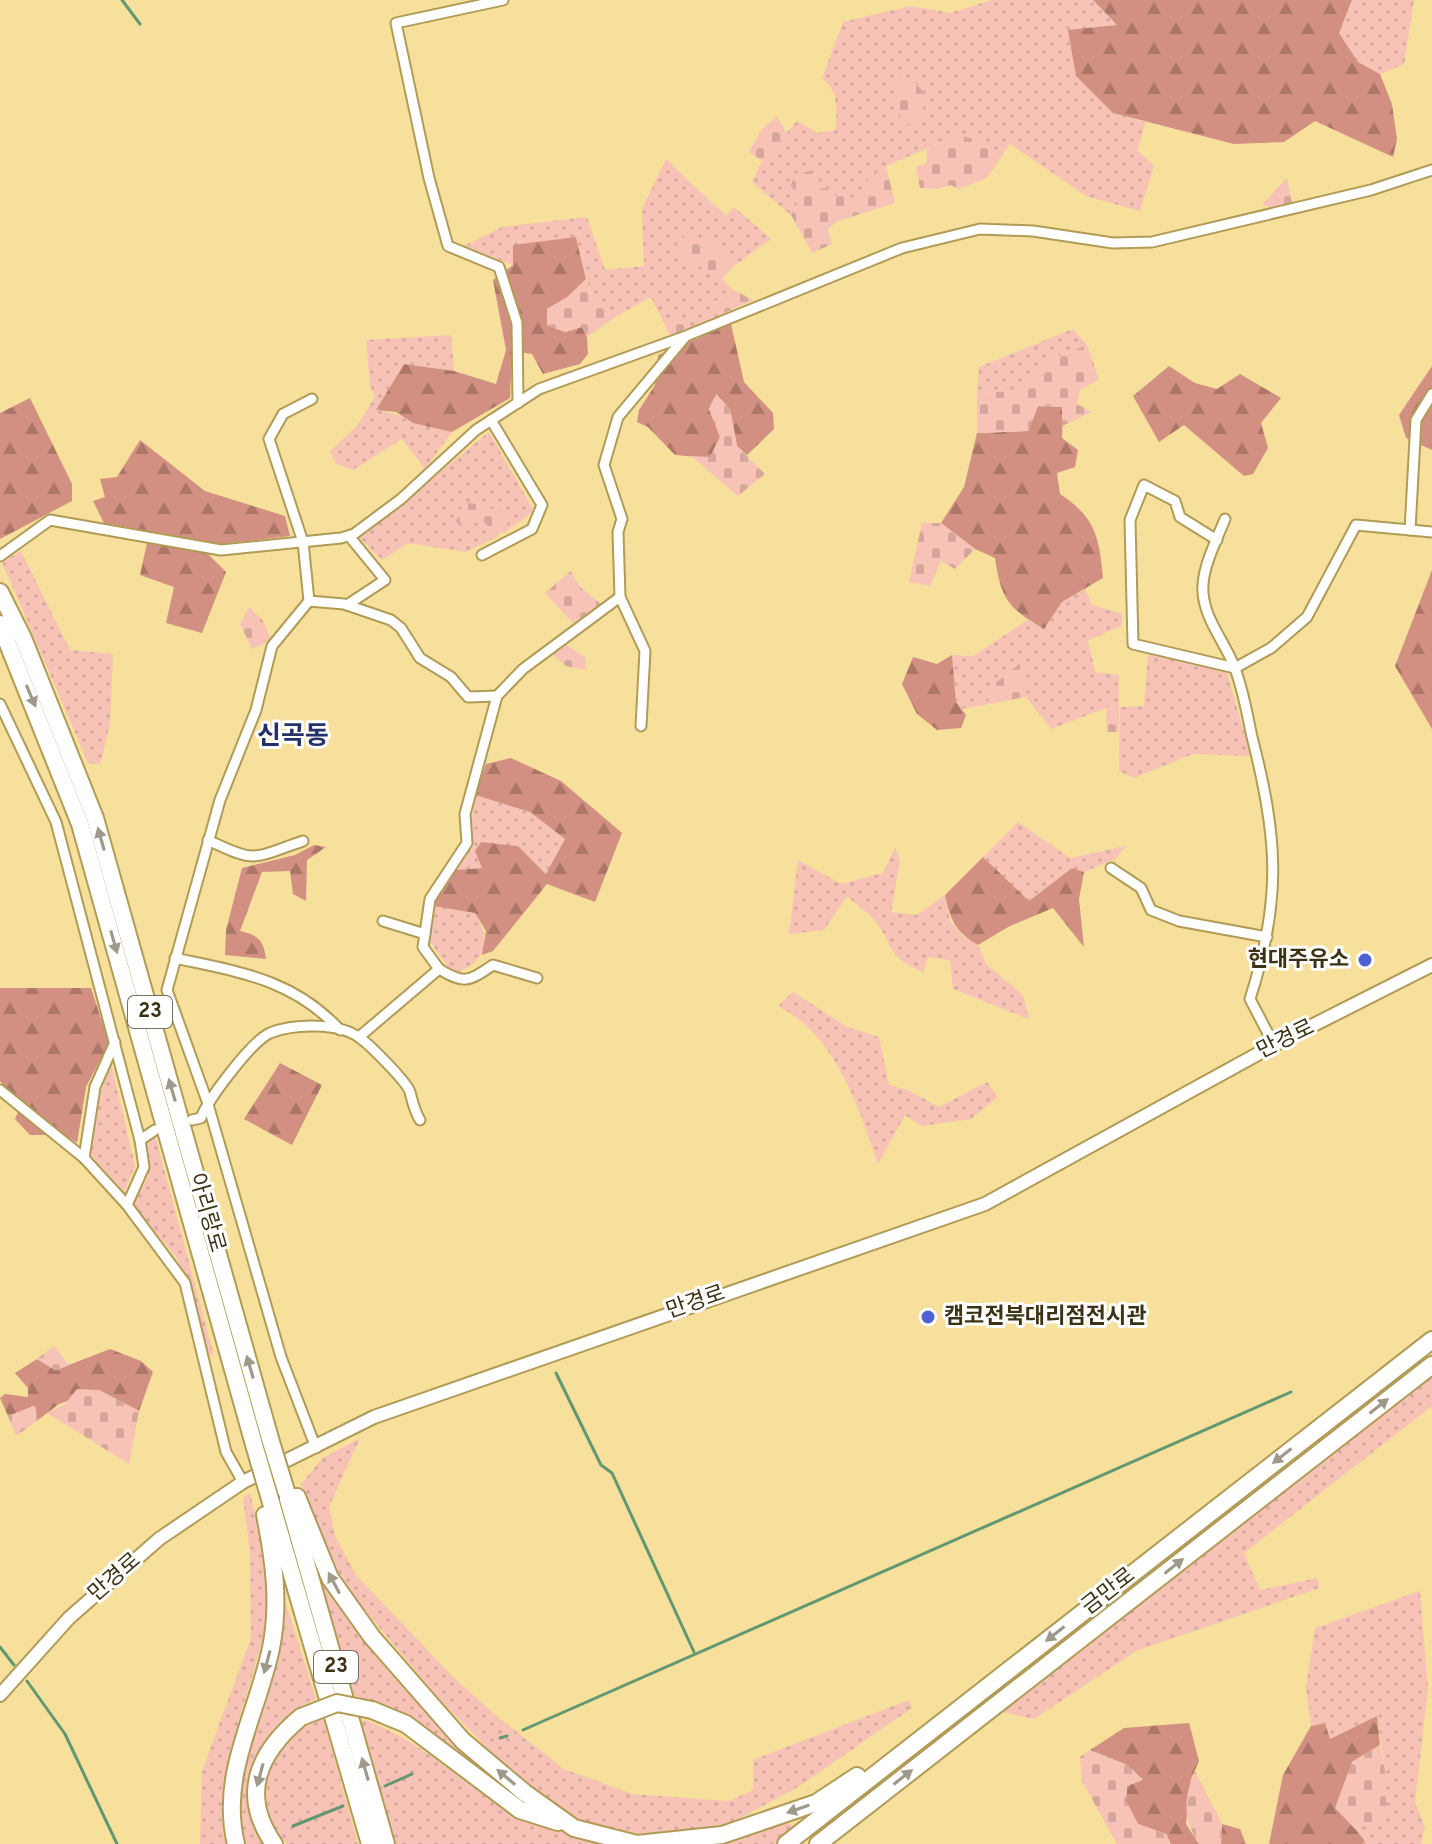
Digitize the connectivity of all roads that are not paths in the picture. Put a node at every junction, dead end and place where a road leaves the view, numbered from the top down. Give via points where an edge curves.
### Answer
1 (503, 0) edge
2 (1432, 170) edge
3 (686, 336) junction
4 (1432, 394) edge
5 (312, 399) dead end
6 (518, 403) junction
7 (491, 420) junction
8 (1225, 519) dead end
9 (1410, 530) junction
10 (1432, 532) edge
11 (349, 536) junction
12 (1217, 540) junction
13 (303, 542) junction
14 (482, 555) dead end
15 (0, 556) edge
16 (0, 592) edge
17 (620, 597) junction
18 (309, 601) junction
19 (347, 605) junction
20 (0, 624) edge
21 (1235, 668) junction
22 (497, 696) junction
23 (0, 704) edge
24 (641, 726) dead end
25 (208, 840) junction
26 (303, 841) dead end
27 (1111, 868) dead end
28 (383, 921) dead end
29 (425, 934) junction
30 (1267, 937) junction
31 (175, 958) junction
32 (1432, 965) edge
33 (439, 969) junction
34 (537, 978) dead end
35 (340, 1030) junction
36 (359, 1037) junction
37 (115, 1042) junction
38 (1274, 1045) junction
39 (0, 1090) edge
40 (207, 1101) junction
41 (192, 1120) dead end
42 (420, 1120) dead end
43 (155, 1130) dead end
44 (140, 1140) junction
45 (84, 1158) junction
46 (127, 1205) junction
47 (1432, 1340) edge
48 (1432, 1365) edge
49 (263, 1445) junction
50 (316, 1448) junction
51 (243, 1482) junction
52 (279, 1498) junction
53 (0, 1695) edge
54 (888, 1764) junction
55 (842, 1825) junction
56 (574, 1828) junction
57 (236, 1844) edge
58 (274, 1844) edge
59 (370, 1844) edge
60 (386, 1844) edge
61 (786, 1844) edge
62 (818, 1844) edge
63 (833, 1844) edge

1 - 6 street via 396,23 448,246 499,267 517,323
2 - 3 street via 1371,190 1152,242 980,229 902,248
3 - 6 street via 539,389
3 - 17 street via 618,417 604,465 622,519
4 - 9 street via 1416,420
5 - 13 street via 283,414 269,439
6 - 7 street
7 - 11 street via 401,499
7 - 14 street via 542,505 532,529
8 - 12 street
9 - 10 street
9 - 21 street via 1356,525 1307,617 1271,648
11 - 13 street
11 - 19 street via 385,580
12 - 21 street via 1206,568 1203,599
12 - 21 street via 1180,517 1175,501 1144,485 1130,520 1133,644
13 - 15 street via 221,550 50,520
13 - 18 street
49 -> 16 highway, 아리랑로 / 23 via 95,818
17 - 22 street via 523,669
17 - 24 street via 645,651
18 - 19 street
18 - 25 street via 272,646 256,710
19 - 22 street via 391,620 420,658 451,677 468,697
20 -> 49 highway, 아리랑로 / 23 via 80,824
21 - 30 street via 1275,849
22 - 29 street via 465,814 467,843 430,899
23 - 37 street via 56,822
25 - 26 street via 244,857
25 - 31 street
27 - 30 street via 1141,888 1151,910 1179,921
28 - 29 street
29 - 33 street via 423,947
30 - 38 street via 1250,999
31 - 35 street via 266,977 327,1015
31 - 40 street via 167,990
32 - 38 street, 만경로
33 - 34 street via 458,980 471,979 493,965
33 - 36 street
35 - 36 street
35 - 40 street via 300,1027 268,1034
36 - 42 street via 410,1090
37 - 44 street
37 - 45 street via 95,1087
38 - 50 street, 만경로 via 985,1204 374,1417
39 - 45 street
40 - 41 street via 201,1118
40 - 50 street via 281,1357
43 - 44 street
44 - 46 street via 144,1167
45 - 46 street
46 - 51 street via 185,1283 226,1452
47 -> 54 highway, 금만로
55 -> 48 highway, 금만로
49 - 52 highway, 아리랑로 / 23, bridge
50 - 51 street, 만경로
51 - 53 street, 만경로 via 159,1539 69,1618
56 -> 52 highway via 463,1741 372,1637 330,1578 297,1497
52 -> 57 highway via 265,1512 277,1601 271,1649 234,1768 230,1822
52 - 59 highway, 아리랑로 / 23
60 -> 52 highway, 아리랑로 / 23
54 -> 56 highway via 883,1760 816,1803 722,1835 637,1844
54 - 61 highway, 금만로
55 - 62 highway, 금만로
55 - 63 highway via 846,1832
56 -> 58 highway, bridge via 520,1810 406,1724 337,1703 301,1717 273,1742 257,1778 255,1802

